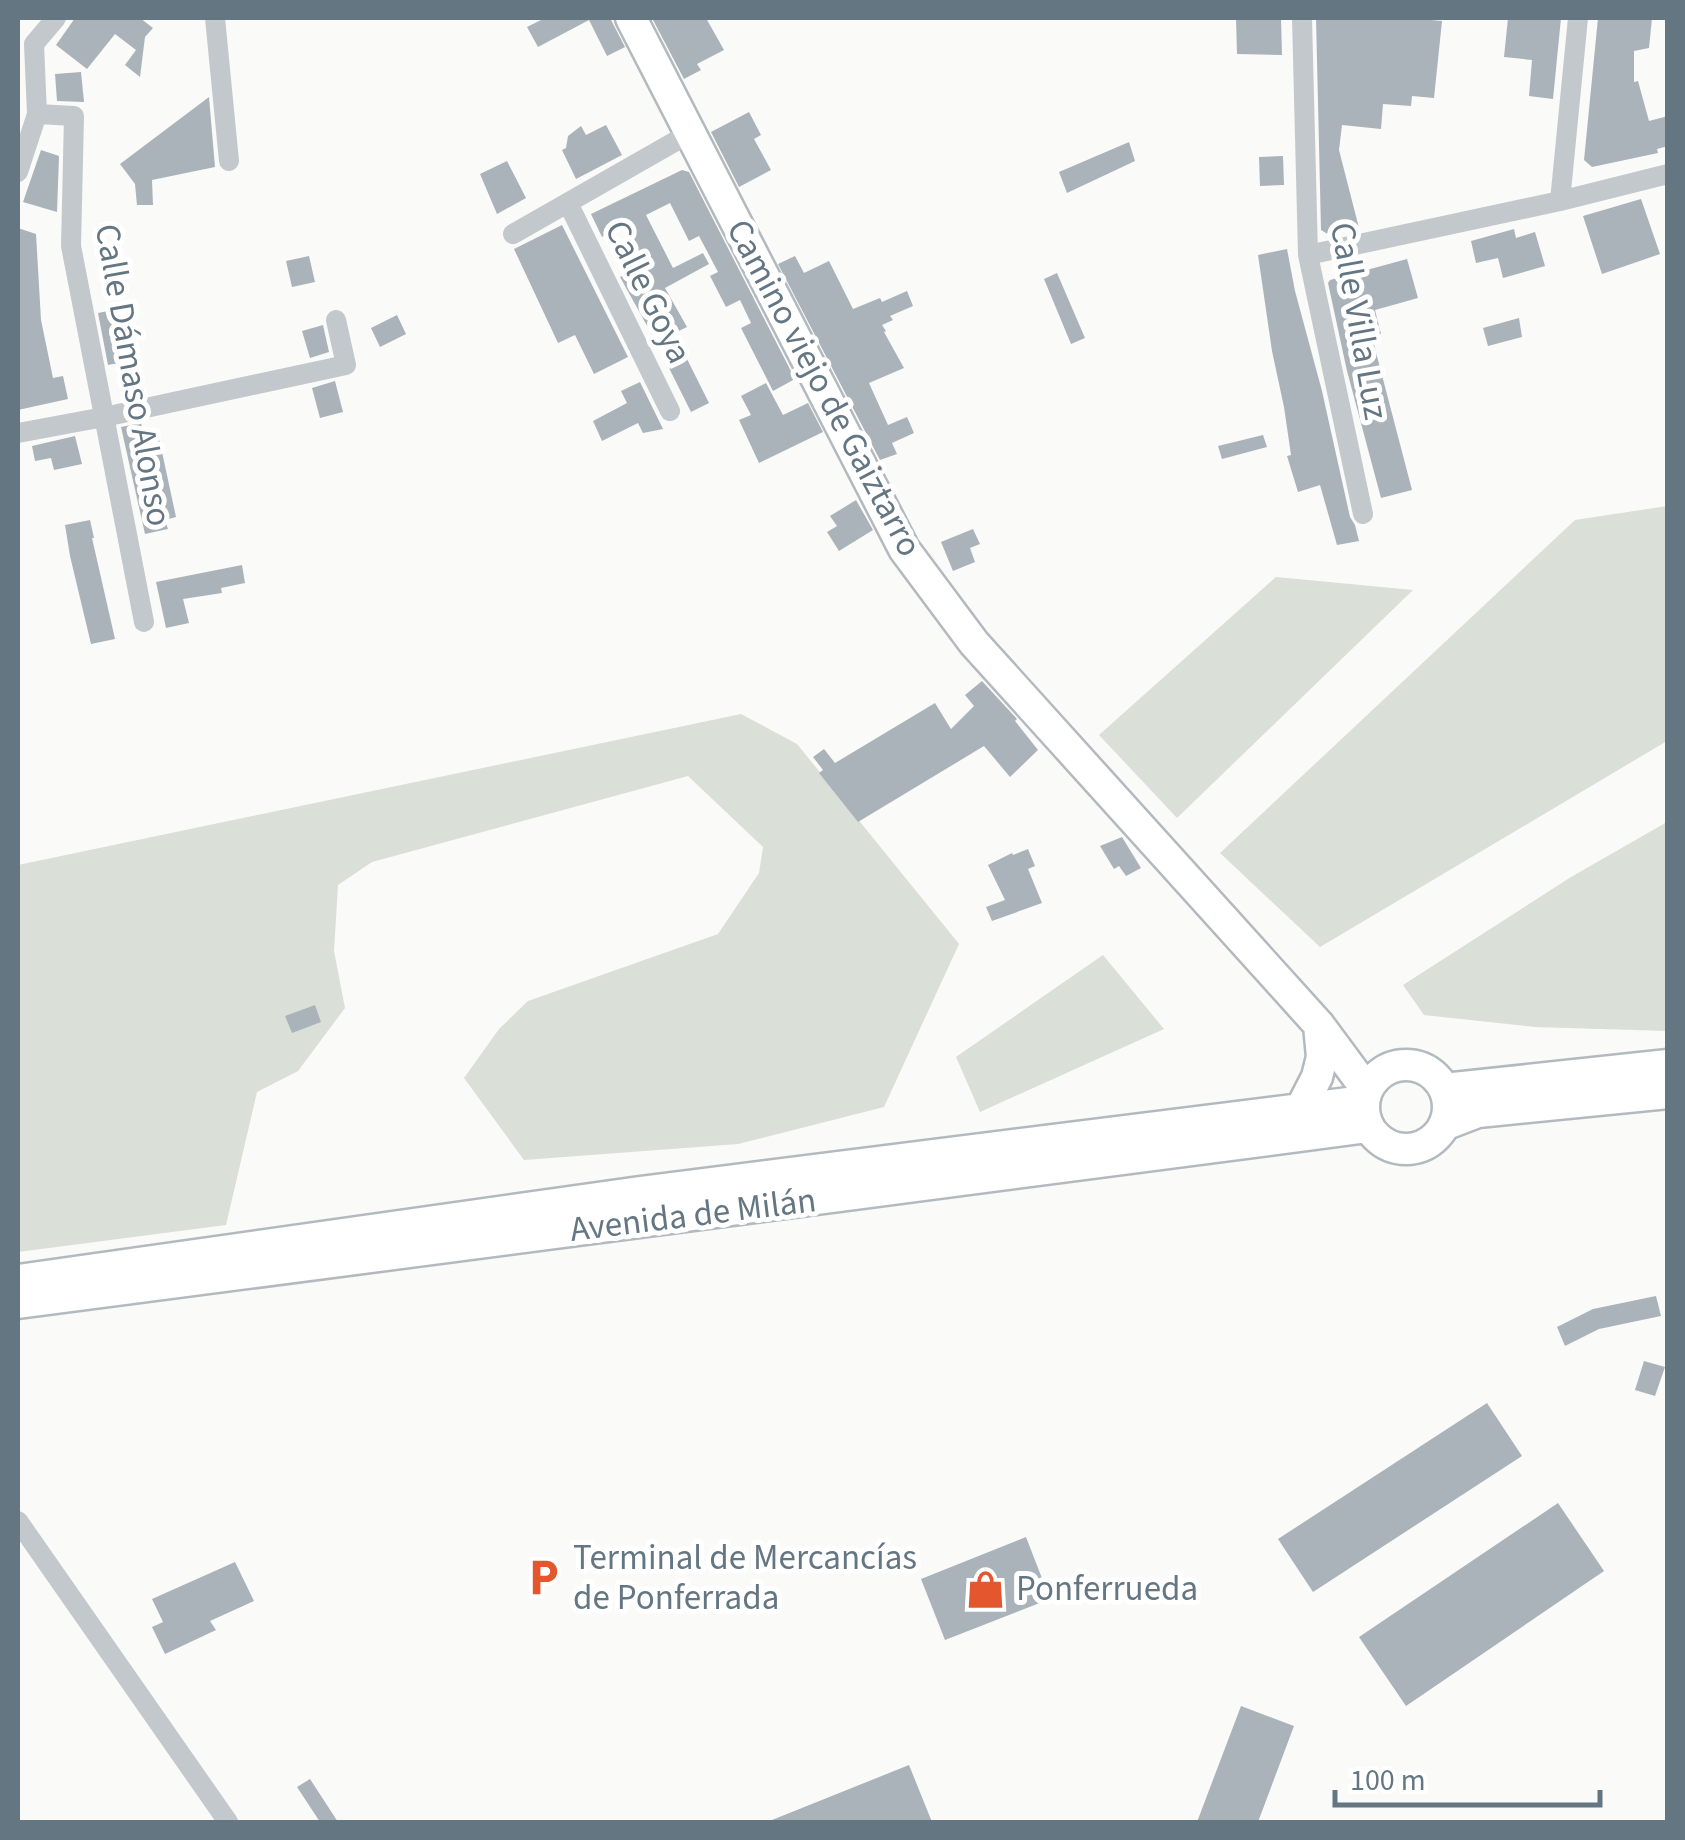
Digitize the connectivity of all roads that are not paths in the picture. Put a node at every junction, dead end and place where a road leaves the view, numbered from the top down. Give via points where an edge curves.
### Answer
1 (56, 18) edge
2 (215, 18) edge
3 (631, 18) edge
4 (1302, 18) edge
5 (1578, 18) edge
6 (37, 114) junction
7 (690, 133) junction
8 (229, 161) dead end
9 (18, 172) edge
10 (1668, 174) edge
11 (1560, 201) junction
12 (568, 203) junction
13 (513, 234) dead end
14 (1308, 255) junction
15 (336, 320) dead end
16 (670, 411) dead end
17 (104, 417) junction
18 (18, 433) edge
19 (1364, 514) dead end
20 (144, 622) dead end
21 (1328, 1035) junction
22 (1668, 1066) edge
23 (1444, 1089) junction
24 (1668, 1093) edge
25 (1371, 1097) junction
26 (1300, 1110) junction
27 (1444, 1125) junction
28 (18, 1280) edge
29 (18, 1303) edge
30 (18, 1521) edge
31 (228, 1822) edge

1 - 6 street via 34,44
2 - 8 street
3 - 7 street, Camino viejo de Gaiztarro
4 - 14 street, Calle Villa Luz
5 - 11 street
6 - 9 street
6 - 17 street, Calle Dámaso Alonso via 74,116 71,246
7 - 12 street
7 - 21 street, Camino viejo de Gaiztarro via 904,549 974,644
10 - 11 street
11 - 14 street
12 - 13 street
12 - 16 street, Calle Goya
14 - 19 street, Calle Villa Luz
15 - 17 street via 346,365
17 - 18 street
17 - 20 street, Calle Dámaso Alonso
21 - 25 street, Camino viejo de Gaiztarro
21 - 26 street
22 - 23 street
23 - 25 street via 1426,1070 1395,1066
23 - 27 street
24 - 27 street via 1478,1112
25 - 26 street, Avenida de Milán
25 - 27 street via 1377,1138 1402,1149 1424,1146
25 - 29 street, Avenida de Milán
26 - 28 street, Avenida de Milán via 640,1192
30 - 31 street

